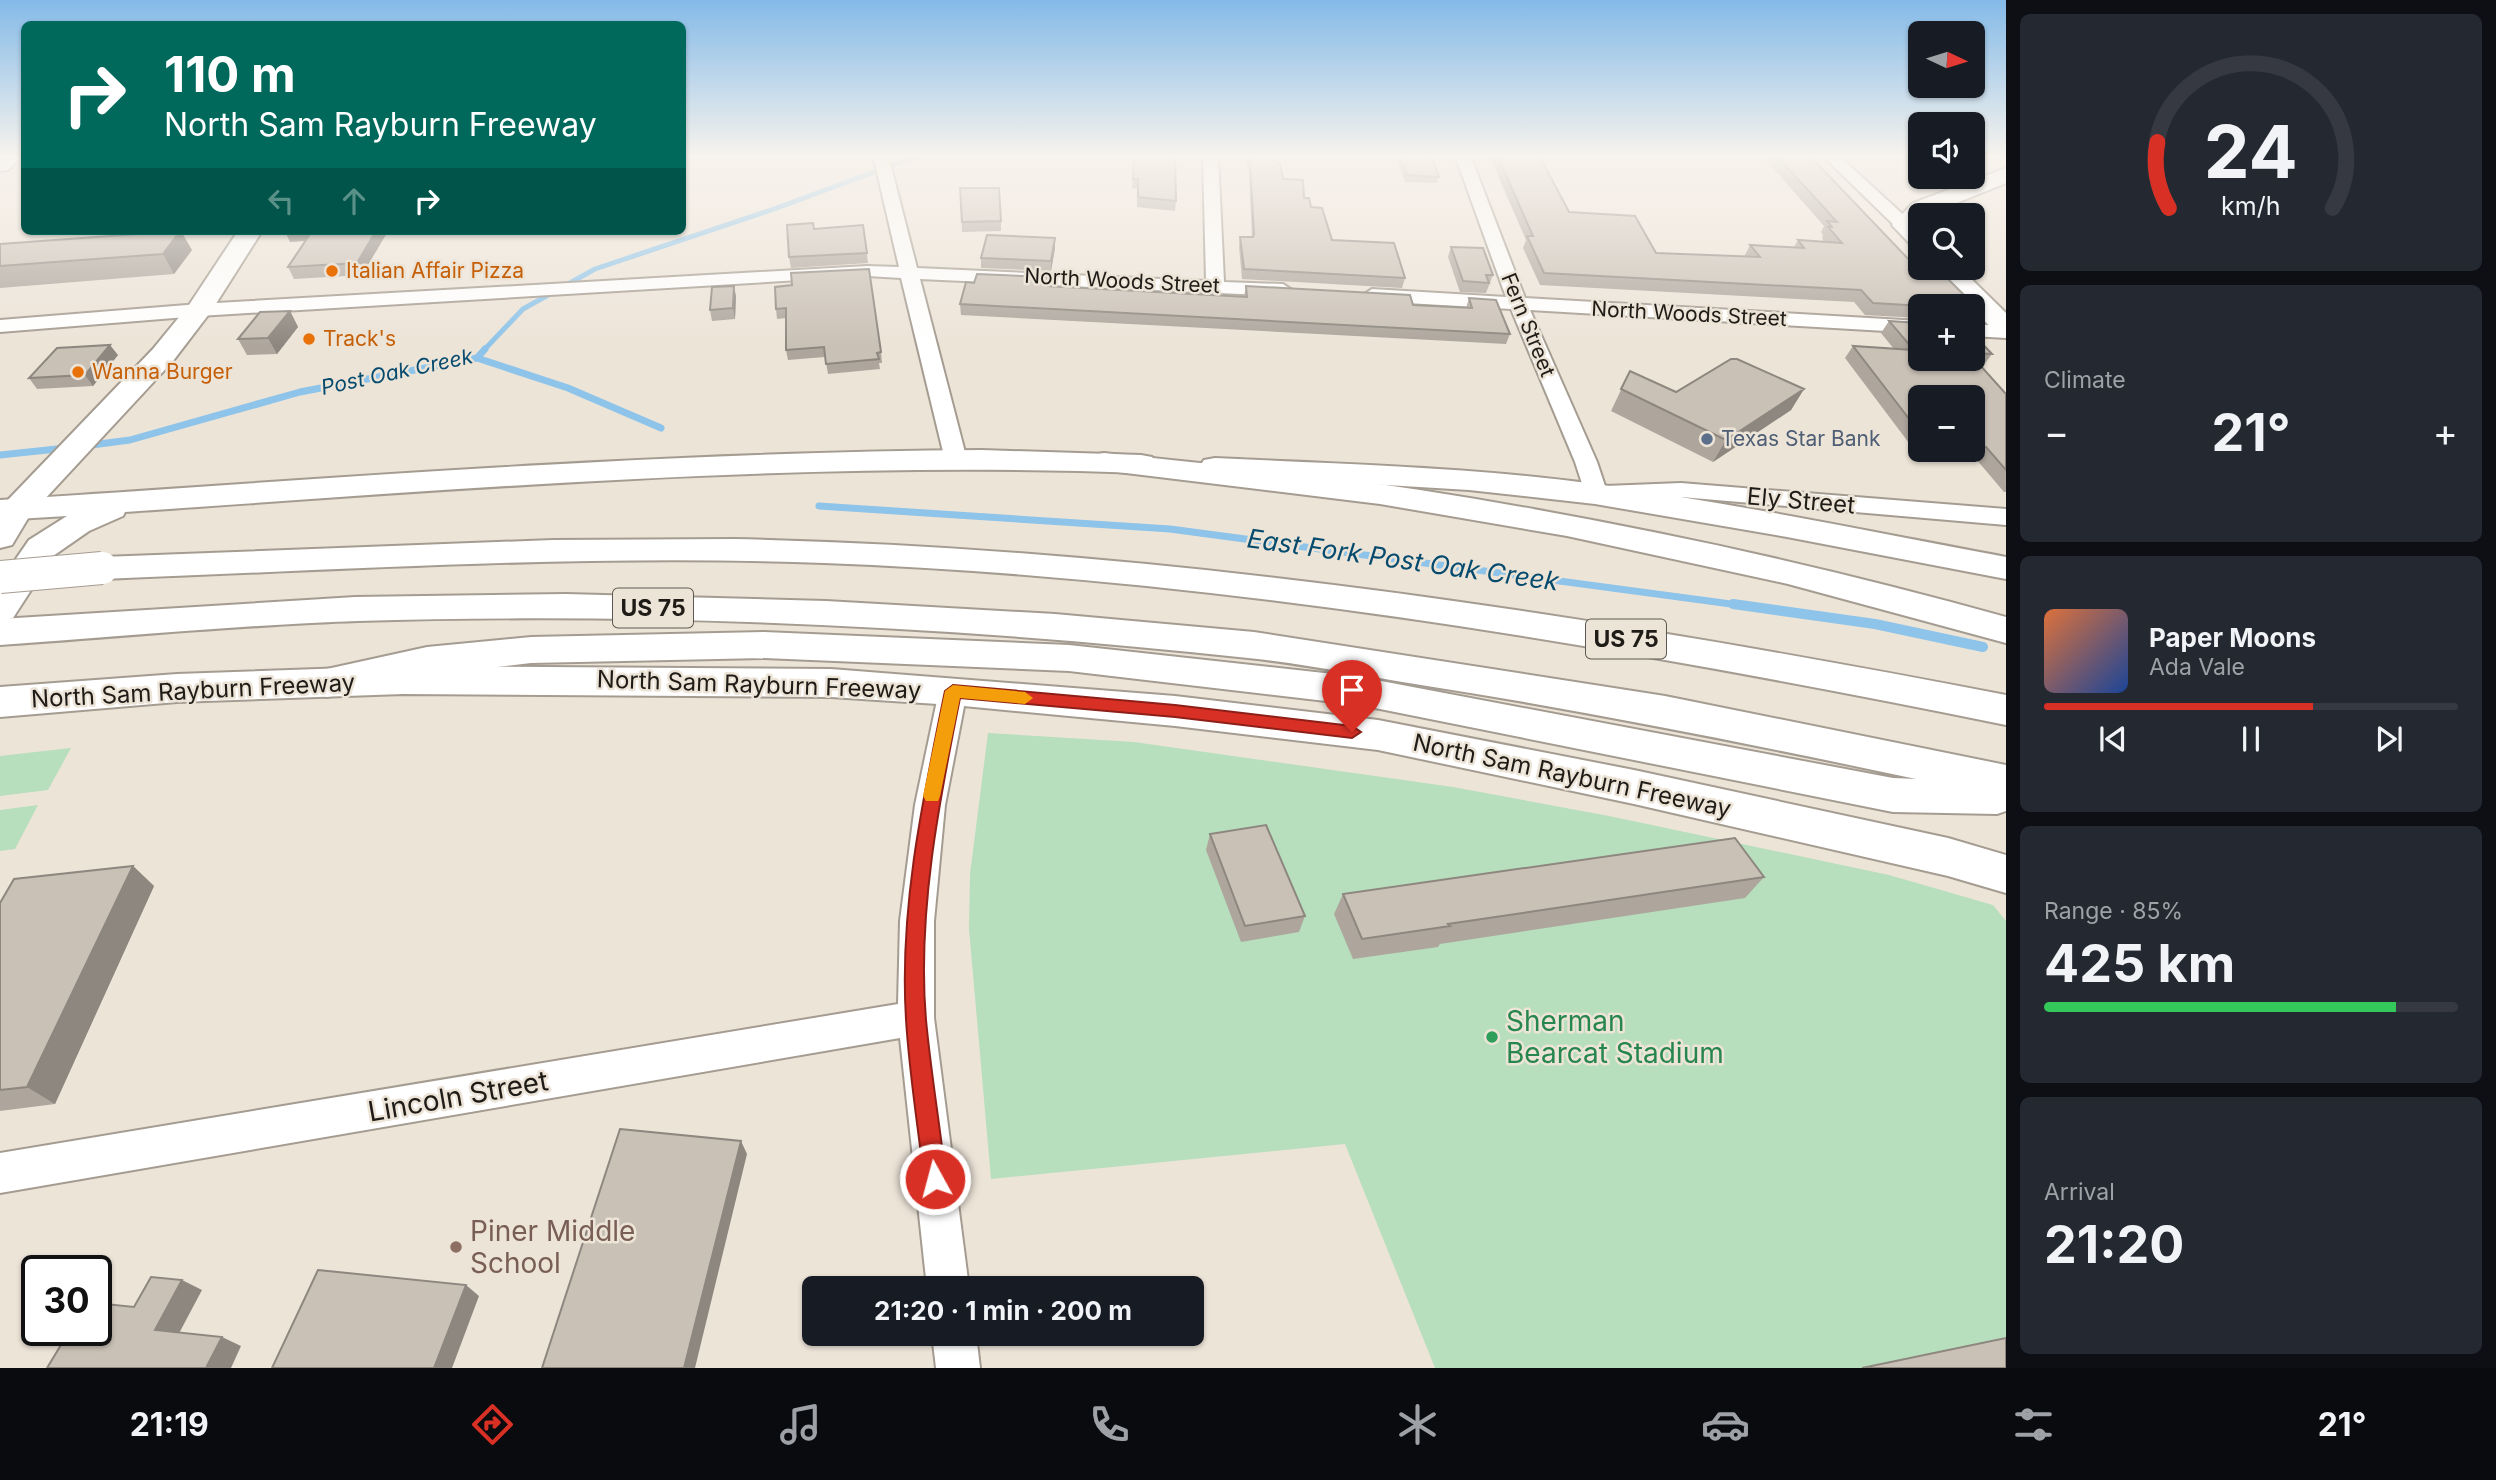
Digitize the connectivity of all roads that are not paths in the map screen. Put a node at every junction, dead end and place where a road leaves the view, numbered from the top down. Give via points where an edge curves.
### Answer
1 (896, 219) edge
2 (1213, 219) edge
3 (1486, 219) edge
4 (247, 235) edge
5 (909, 271) junction
6 (1958, 280) edge
7 (1215, 286) junction
8 (1297, 291) edge
9 (1353, 294) edge
10 (1518, 304) junction
11 (199, 310) junction
12 (0, 326) edge
13 (1908, 326) edge
14 (1985, 330) edge
15 (2006, 330) edge
16 (956, 460) junction
17 (1104, 462) junction
18 (1595, 494) junction
19 (126, 502) junction
20 (9, 510) edge
21 (2006, 517) edge
22 (0, 537) edge
23 (2006, 568) edge
24 (0, 577) edge
25 (0, 610) edge
26 (2006, 630) edge
27 (0, 632) edge
28 (327, 683) junction
29 (953, 691) junction
30 (5, 699) edge
31 (2006, 710) edge
32 (2006, 781) edge
33 (2006, 797) edge
34 (2006, 874) edge
35 (916, 1018) junction
36 (0, 1173) edge
37 (947, 1276) edge
38 (955, 1346) edge
39 (958, 1368) edge

1 - 5 street
2 - 7 street
3 - 10 street, Fern Street
4 - 11 main road
5 - 7 street, North Woods Street
5 - 11 street, North Woods Street
5 - 16 street
6 - 15 main road
7 - 8 street, North Woods Street
9 - 10 street, North Woods Street
10 - 13 street, North Woods Street
10 - 18 street, Fern Street via 1586,462
11 - 12 street, North Woods Street
11 - 20 main road via 130,392 45,481
14 - 15 street
16 - 17 main road
16 - 19 main road via 622,471
17 - 18 main road via 1469,480
17 - 26 main road via 1418,500 1568,526 1735,560
18 - 21 street, Ely Street via 1681,490
18 - 23 main road
19 - 20 main road
19 - 25 main road via 77,524 41,548
20 - 22 main road
24 - 31 main road, US 75, bridge via 102,568 607,549 824,552 997,562 1244,583 1444,610 1802,669
27 - 32 main road, US 75 via 355,610 566,606 826,613 1055,627 1254,645 1510,685 1665,711
28 - 29 main road, North Sam Rayburn Freeway via 831,683
28 - 30 main road, North Sam Rayburn Freeway
28 - 33 main road via 427,661 531,650 764,645 1069,658 1360,691 1893,795
29 - 34 main road, North Sam Rayburn Freeway via 1378,735 1662,793
29 - 35 street via 924,856 917,921
35 - 36 street, Lincoln Street
35 - 37 street
38 - 39 street

